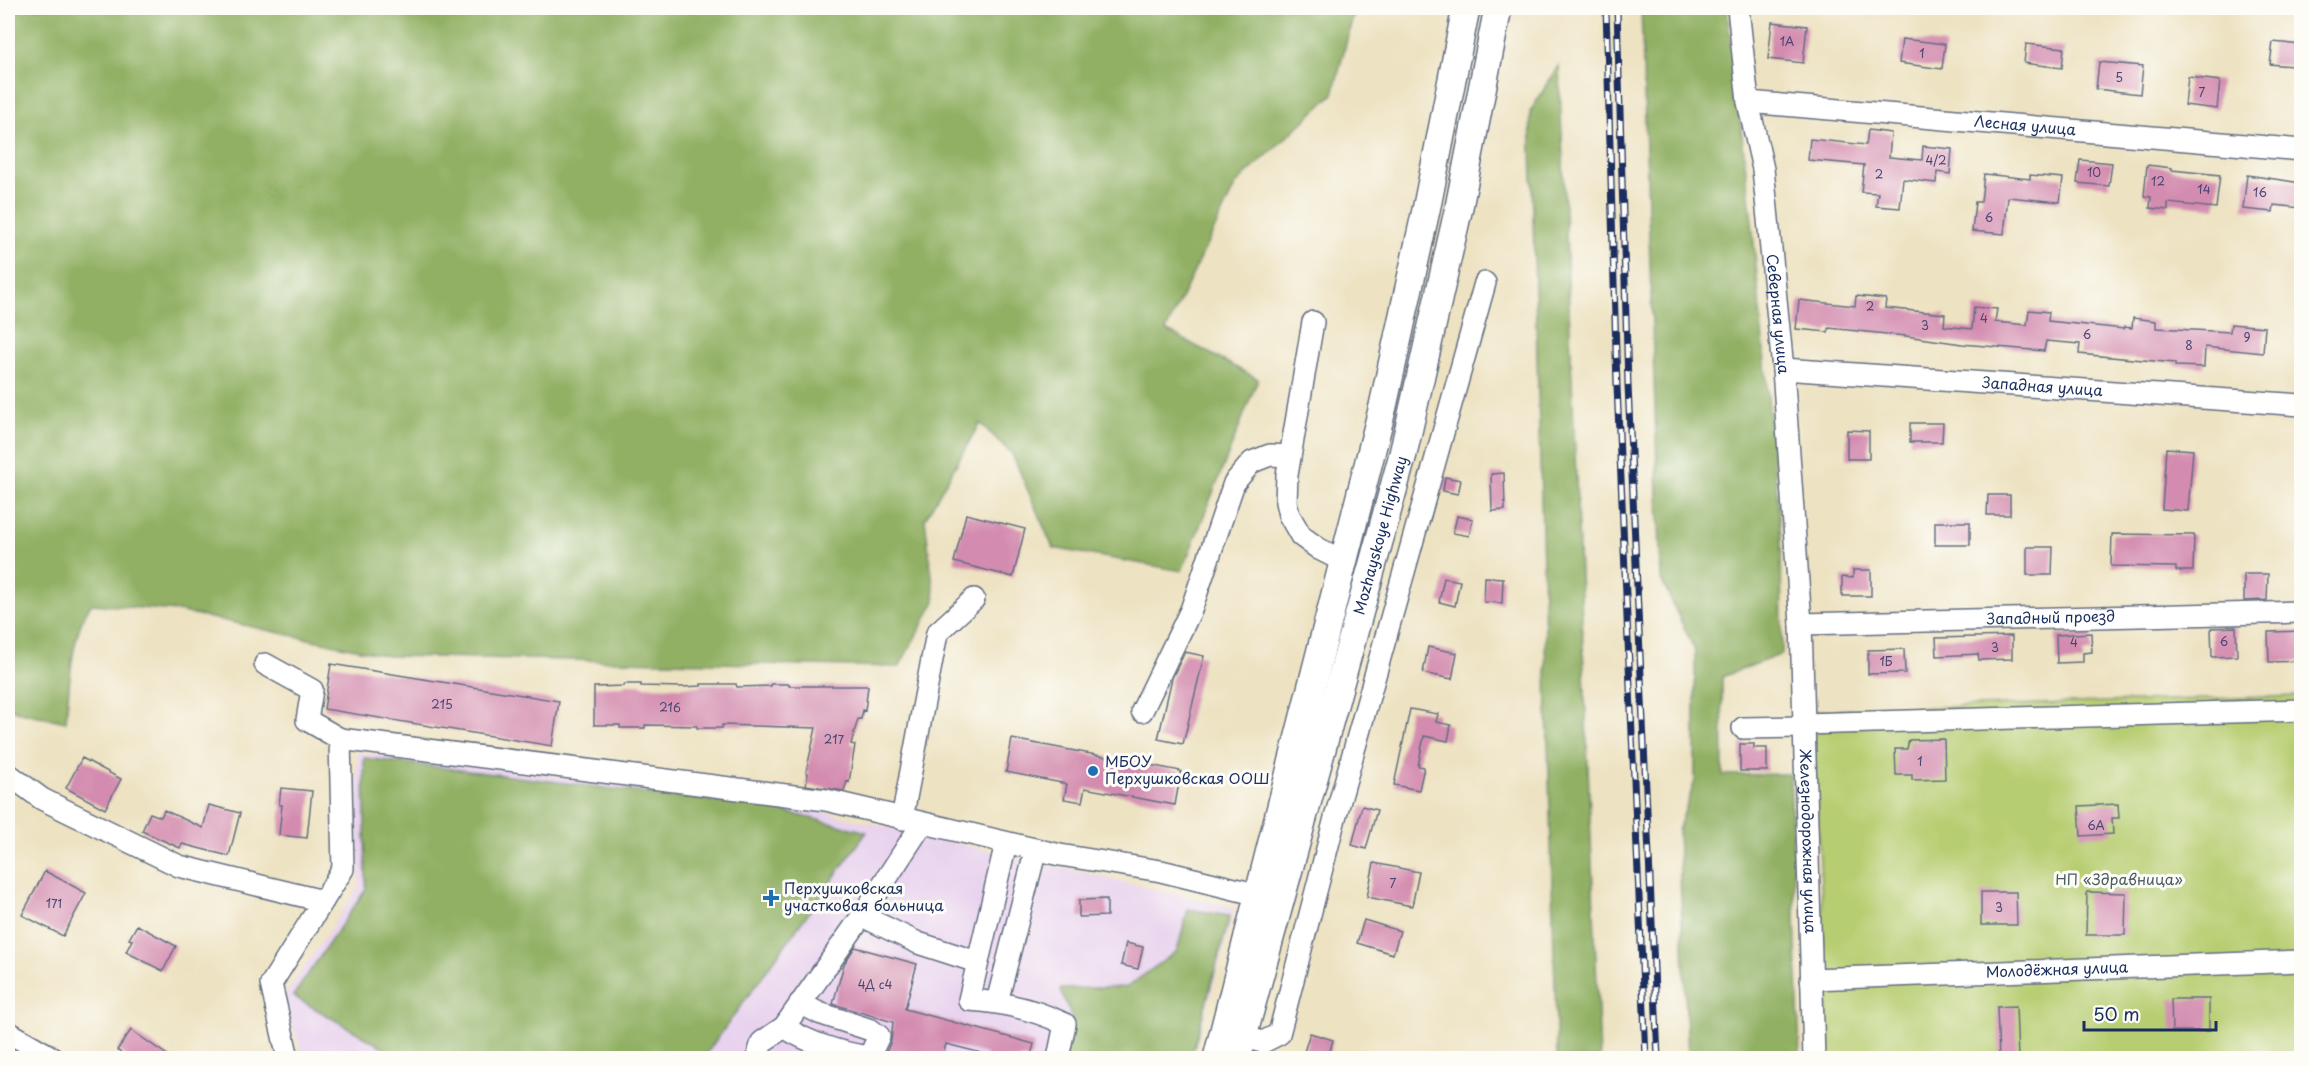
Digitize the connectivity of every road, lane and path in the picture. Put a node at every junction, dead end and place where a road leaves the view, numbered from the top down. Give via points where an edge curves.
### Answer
1 (1466, 8) edge
2 (1498, 8) edge
3 (1738, 8) edge
4 (1748, 102) junction
5 (2301, 150) edge
6 (1485, 283) dead end
7 (1313, 322) dead end
8 (1783, 369) junction
9 (2301, 405) edge
10 (1290, 456) junction
11 (1344, 562) junction
12 (974, 599) dead end
13 (2301, 612) edge
14 (1801, 624) junction
15 (265, 664) dead end
16 (2301, 710) edge
17 (1142, 711) dead end
18 (1803, 726) junction
19 (1743, 728) dead end
20 (340, 739) junction
21 (8, 774) edge
22 (912, 821) junction
23 (1006, 843) junction
24 (1036, 849) junction
25 (1259, 895) junction
26 (323, 901) junction
27 (862, 916) junction
28 (2301, 961) edge
29 (977, 962) junction
30 (1811, 979) junction
31 (997, 1002) junction
32 (800, 1003) junction
33 (784, 1028) junction
34 (8, 1032) edge
35 (1240, 1048) edge
36 (53, 1059) edge
37 (288, 1059) edge
38 (757, 1059) edge
39 (1058, 1059) edge
40 (1217, 1059) edge
41 (1814, 1059) edge

1 - 11 main road, Mozhayskoye Highway via 1383,406
2 - 35 main road, Mozhayskoye Highway via 1404,454
3 - 4 street, Северная улица
4 - 5 street, Лесная улица
4 - 8 street, Северная улица via 1763,169
6 - 35 street via 1338,807 1279,1034
7 - 10 street
8 - 9 street, Западная улица
8 - 14 street, Северная улица
10 - 11 street via 1285,490 1295,526 1310,543
10 - 17 street via 1270,455 1252,462 1234,483 1191,610
11 - 25 main road, Mozhayskoye Highway
12 - 22 street via 937,633
13 - 14 street, Западный проезд
14 - 18 street, Железнодорожная улица
15 - 20 street via 312,690 307,720
16 - 18 street
18 - 19 street
18 - 30 street, Железнодорожная улица
20 - 22 street via 826,800
20 - 26 street via 343,869
21 - 26 street via 42,799 179,866
22 - 23 street
22 - 27 street
23 - 24 street
23 - 29 street
24 - 25 street via 1161,871
24 - 31 street
25 - 40 main road, Mozhayskoye Highway
26 - 37 street via 271,984
27 - 29 street via 918,943
27 - 32 street
28 - 30 street, Молодёжная улица
29 - 31 street via 969,1000
30 - 41 street, Железнодорожная улица
31 - 39 street via 1041,1012 1065,1024
32 - 33 street
32 - 33 street via 879,1036 869,1057
33 - 38 street via 762,1042
34 - 36 street

